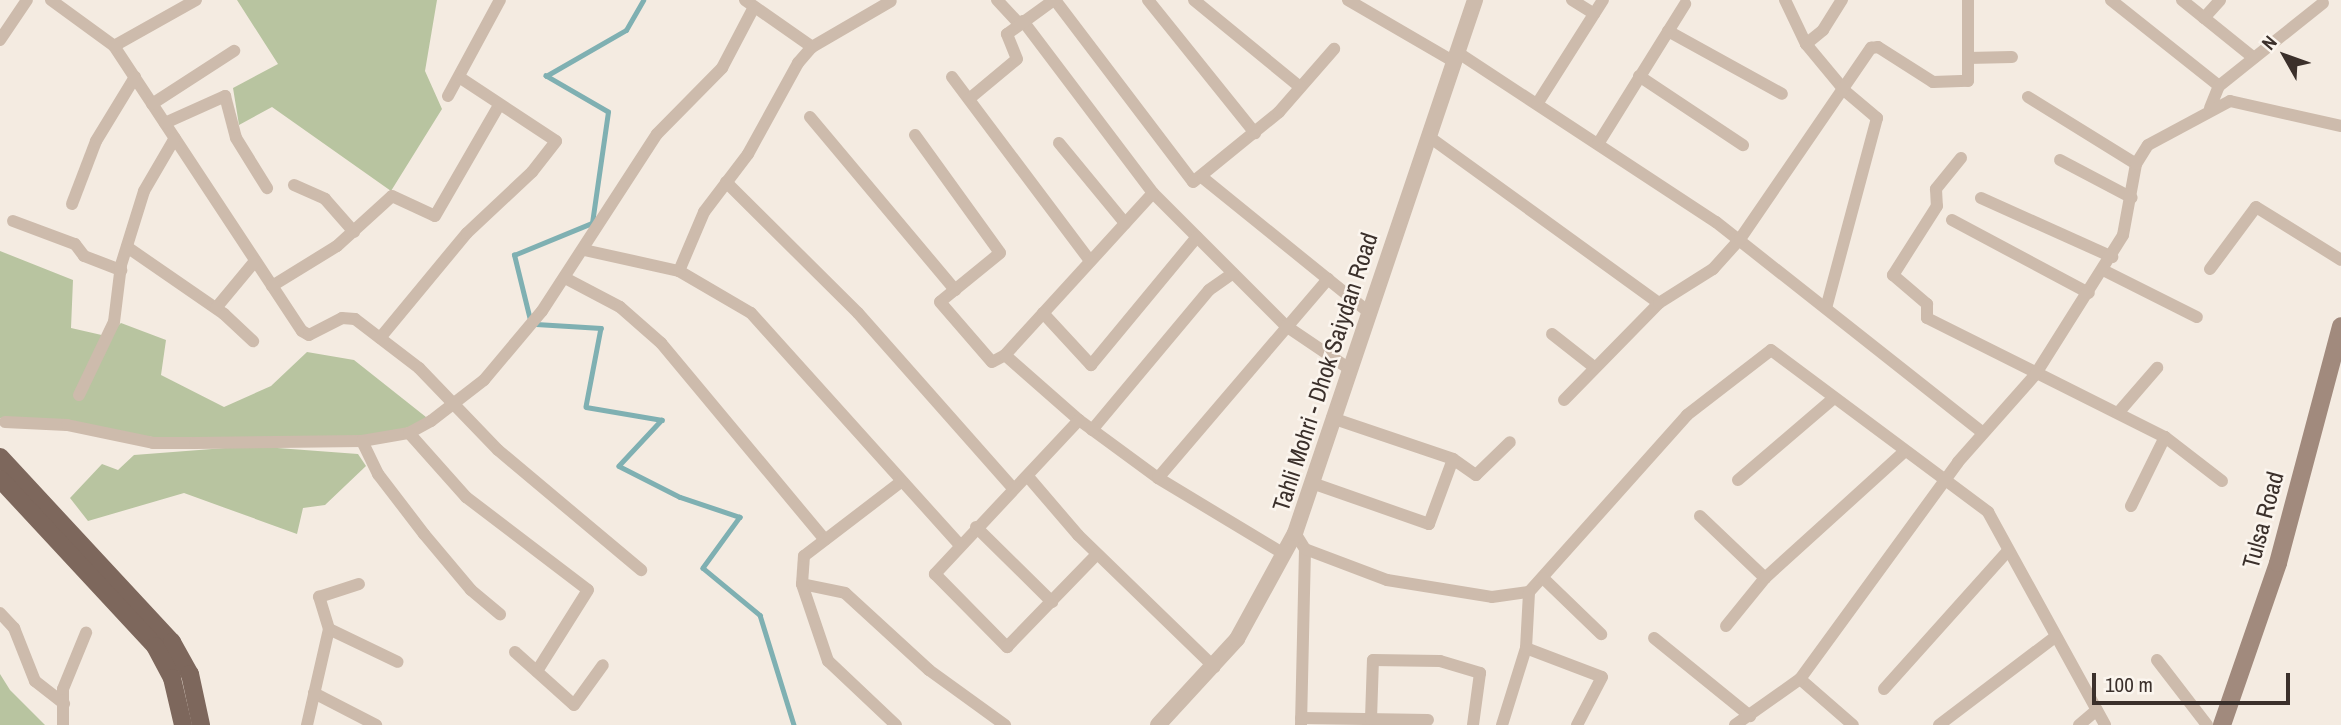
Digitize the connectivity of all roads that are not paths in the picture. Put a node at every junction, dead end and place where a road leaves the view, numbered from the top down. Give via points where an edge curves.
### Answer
1 (27, 0) edge
2 (51, 0) edge
3 (196, 0) edge
4 (500, 0) edge
5 (998, 0) edge
6 (1055, 0) edge
7 (1149, 0) edge
8 (1194, 0) edge
9 (1348, 0) edge
10 (1475, 0) edge
11 (1572, 0) edge
12 (1603, 0) edge
13 (1784, 0) edge
14 (1842, 0) edge
15 (1968, 0) edge
16 (2111, 0) edge
17 (2182, 0) edge
18 (2220, 0) edge
19 (891, 1) edge
20 (750, 3) edge
21 (2323, 3) dead end
22 (1685, 5) dead end
23 (1594, 14) junction
24 (2204, 18) junction
25 (1021, 22) junction
26 (1668, 31) junction
27 (0, 40) edge
28 (1806, 44) junction
29 (114, 46) junction
30 (812, 47) junction
31 (1334, 49) dead end
32 (234, 51) dead end
33 (1455, 57) junction
34 (2012, 57) dead end
35 (1968, 58) junction
36 (2254, 58) junction
37 (1639, 76) junction
38 (135, 77) junction
39 (952, 77) dead end
40 (462, 79) junction
41 (2218, 86) junction
42 (1300, 87) junction
43 (1845, 91) junction
44 (1782, 94) dead end
45 (448, 96) dead end
46 (2028, 97) dead end
47 (969, 99) junction
48 (152, 104) junction
49 (1537, 104) junction
50 (498, 107) junction
51 (2210, 108) junction
52 (810, 117) dead end
53 (165, 123) junction
54 (2341, 126) edge
55 (1255, 134) junction
56 (915, 135) dead end
57 (1428, 136) junction
58 (175, 138) junction
59 (1059, 143) dead end
60 (1598, 144) junction
61 (1743, 145) dead end
62 (1961, 158) dead end
63 (2060, 160) dead end
64 (2136, 163) junction
65 (1203, 178) junction
66 (726, 182) junction
67 (294, 185) dead end
68 (267, 188) dead end
69 (1153, 193) junction
70 (1981, 198) dead end
71 (2132, 198) junction
72 (72, 204) dead end
73 (1952, 220) dead end
74 (13, 222) dead end
75 (1125, 223) junction
76 (354, 232) junction
77 (1197, 237) junction
78 (1740, 239) junction
79 (127, 247) junction
80 (584, 250) junction
81 (2112, 257) junction
82 (2341, 260) edge
83 (256, 261) junction
84 (1090, 261) junction
85 (2210, 269) dead end
86 (121, 270) junction
87 (2104, 270) junction
88 (679, 271) junction
89 (1233, 273) junction
90 (565, 278) junction
91 (1328, 279) junction
92 (272, 286) junction
93 (955, 290) junction
94 (2089, 293) junction
95 (1659, 303) junction
96 (216, 308) junction
97 (1826, 308) junction
98 (1367, 311) junction
99 (1043, 313) junction
100 (2197, 317) dead end
101 (1286, 326) junction
102 (2341, 326) edge
103 (1552, 334) dead end
104 (380, 338) junction
105 (253, 341) dead end
106 (1005, 355) junction
107 (1594, 367) junction
108 (2157, 368) dead end
109 (1348, 369) junction
110 (2334, 374) edge
111 (2035, 375) junction
112 (79, 395) dead end
113 (1834, 398) junction
114 (1564, 400) dead end
115 (452, 405) junction
116 (2118, 413) junction
117 (1332, 418) junction
118 (1079, 420) junction
119 (5, 422) dead end
120 (1092, 430) junction
121 (409, 433) junction
122 (1983, 433) junction
123 (2165, 437) junction
124 (362, 441) junction
125 (1510, 442) dead end
126 (1905, 451) junction
127 (0, 457) edge
128 (1453, 459) junction
129 (1157, 478) junction
130 (0, 479) edge
131 (1030, 479) junction
132 (1946, 479) junction
133 (1738, 480) dead end
134 (902, 481) junction
135 (2222, 481) dead end
136 (1311, 483) junction
137 (1013, 488) junction
138 (2131, 506) dead end
139 (1700, 516) dead end
140 (976, 527) junction
141 (1295, 533) junction
142 (825, 540) junction
143 (959, 544) junction
144 (1305, 549) junction
145 (2008, 551) junction
146 (1097, 554) junction
147 (1284, 554) junction
148 (641, 570) dead end
149 (1543, 578) junction
150 (1765, 578) junction
151 (108, 583) junction
152 (359, 584) dead end
153 (802, 584) junction
154 (1530, 592) junction
155 (1052, 602) junction
156 (0, 612) edge
157 (500, 614) dead end
158 (1726, 626) dead end
159 (329, 629) junction
160 (86, 633) dead end
161 (1601, 634) dead end
162 (2055, 637) junction
163 (1654, 638) dead end
164 (1526, 648) junction
165 (515, 652) dead end
166 (2157, 660) dead end
167 (398, 662) dead end
168 (603, 665) dead end
169 (1214, 667) junction
170 (537, 671) junction
171 (1800, 679) junction
172 (1884, 689) dead end
173 (314, 693) junction
174 (64, 704) junction
175 (2097, 710) junction
176 (1750, 716) junction
177 (1428, 720) dead end
178 (1375, 721) edge
179 (1301, 722) edge
180 (63, 725) edge
181 (183, 725) edge
182 (201, 725) edge
183 (307, 725) edge
184 (376, 725) edge
185 (896, 725) edge
186 (1005, 725) edge
187 (1158, 725) edge
188 (1474, 725) edge
189 (1502, 725) edge
190 (1577, 725) edge
191 (1735, 725) edge
192 (1853, 725) edge
193 (1939, 725) edge
194 (2080, 725) edge
195 (2105, 725) edge
196 (2207, 725) edge
197 (2222, 725) edge

1 - 27 street
2 - 29 street
3 - 29 street
4 - 40 street
5 - 25 street
6 - 25 street
6 - 65 street via 1193,182
7 - 55 street
8 - 42 street
9 - 33 street
10 - 33 street, Tahli Mohri - Dhok Saiydan Road
11 - 23 street
12 - 23 street
13 - 28 street
14 - 28 street via 1823,30
15 - 35 street
16 - 41 street
17 - 24 street
18 - 24 street
19 - 30 street
20 - 30 street
20 - 80 street via 722,68 657,134
21 - 36 street
22 - 26 street
23 - 49 street
24 - 36 street
25 - 47 street via 1007,34 1017,58
25 - 69 street
26 - 37 street
26 - 44 street
28 - 43 street
29 - 38 street
30 - 66 street
31 - 42 street
32 - 48 street
33 - 49 street
33 - 57 street, Tahli Mohri - Dhok Saiydan Road
34 - 35 street
35 - 43 street via 1968,81 1933,82 1878,47 1871,48
36 - 41 street
37 - 60 street
37 - 61 street
38 - 48 street
38 - 72 street via 96,141
39 - 47 street
40 - 45 street
40 - 50 street
41 - 51 street
42 - 55 street
43 - 78 street
43 - 97 street via 1877,118 1878,131 1862,166 1853,221
46 - 64 street
47 - 84 street
48 - 53 street
49 - 60 street
50 - 76 street via 435,216 429,218 397,194
50 - 104 street via 556,141 532,172 467,233
51 - 54 street via 2230,101
51 - 64 street via 2163,132
52 - 93 street
53 - 58 street
53 - 68 street via 225,96 236,138
55 - 65 street
56 - 93 street via 1000,253
57 - 95 street
57 - 98 street, Tahli Mohri - Dhok Saiydan Road
58 - 79 street via 144,191
58 - 83 street
59 - 75 street
60 - 78 street
62 - 111 street via 1936,189 1937,206 1893,275 1927,304 1927,318
63 - 71 street
64 - 71 street
65 - 91 street
66 - 88 street via 704,212
66 - 137 street via 858,313
67 - 76 street via 325,199
69 - 75 street
69 - 77 street
70 - 81 street
71 - 81 street
73 - 94 street
74 - 86 street via 75,244 84,256
75 - 84 street
76 - 92 street
77 - 89 street
77 - 99 street via 1091,365
78 - 95 street via 1713,269
78 - 97 street
79 - 86 street
79 - 96 street
80 - 88 street
80 - 90 street
81 - 87 street
82 - 85 street via 2256,206
83 - 92 street
83 - 96 street
84 - 99 street
86 - 112 street via 107,342
87 - 94 street
87 - 100 street
88 - 134 street via 751,313
89 - 101 street
89 - 120 street via 1209,290
90 - 115 street via 484,380
90 - 142 street via 620,307 661,343
91 - 98 street
91 - 101 street
92 - 104 street via 309,335 342,318 355,319
93 - 106 street via 940,302 992,362
94 - 111 street
95 - 107 street
96 - 105 street
97 - 122 street
98 - 109 street, Tahli Mohri - Dhok Saiydan Road
99 - 106 street
101 - 109 street
101 - 129 street
102 - 110 main road, Tulsa Road
103 - 107 street
104 - 115 street
106 - 118 street
107 - 114 street
108 - 116 street
109 - 117 street, Tahli Mohri - Dhok Saiydan Road
110 - 197 main road, Tulsa Road via 2278,563
111 - 116 street
111 - 122 street
113 - 126 street
113 - 133 street
113 - 149 street via 1780,352 1764,351 1687,415
115 - 121 street
115 - 148 street
116 - 123 street
117 - 128 street
117 - 136 street, Tahli Mohri - Dhok Saiydan Road
118 - 120 street
118 - 131 street
119 - 124 street via 67,425 153,443
120 - 129 street
121 - 124 street
121 - 170 street via 466,497 588,590
122 - 132 street
123 - 135 street
123 - 138 street
124 - 157 street via 378,474 424,534 471,590
125 - 128 street via 1476,475
126 - 132 street
126 - 150 street
127 - 151 main road
128 - 136 street via 1435,519 1429,524
129 - 147 street
130 - 151 main road
131 - 137 street
131 - 146 street
132 - 145 street via 1988,512
132 - 171 street
134 - 142 street
134 - 143 street
136 - 141 street, Tahli Mohri - Dhok Saiydan Road
137 - 140 street
139 - 150 street
140 - 143 street
140 - 155 street
141 - 144 street
141 - 147 street, Tahli Mohri - Dhok Saiydan Road
142 - 153 street via 804,556
143 - 155 street via 935,574 1005,646
144 - 154 street via 1387,580 1492,597
144 - 179 street
145 - 162 street
145 - 172 street
146 - 155 street
146 - 169 street
147 - 169 street, Tahli Mohri - Dhok Saiydan Road via 1237,639
149 - 154 street
149 - 161 street
150 - 158 street
151 - 181 main road via 165,662
151 - 182 main road via 183,658
152 - 159 street via 319,597
153 - 185 street via 828,660
153 - 186 street via 845,593 929,670
154 - 164 street
156 - 174 street via 14,628 35,681
159 - 167 street
159 - 173 street
160 - 174 street via 63,689
162 - 175 street
162 - 193 street
163 - 176 street
164 - 189 street
164 - 190 street via 1602,677
165 - 170 street
166 - 196 street
168 - 170 street via 574,705
169 - 187 street, Tahli Mohri - Dhok Saiydan Road
171 - 176 street
171 - 192 street
173 - 183 street
173 - 184 street
174 - 180 street
175 - 194 street
175 - 195 street
176 - 191 street
177 - 178 street
178 - 179 street
178 - 188 street via 1373,660 1440,661 1480,673

